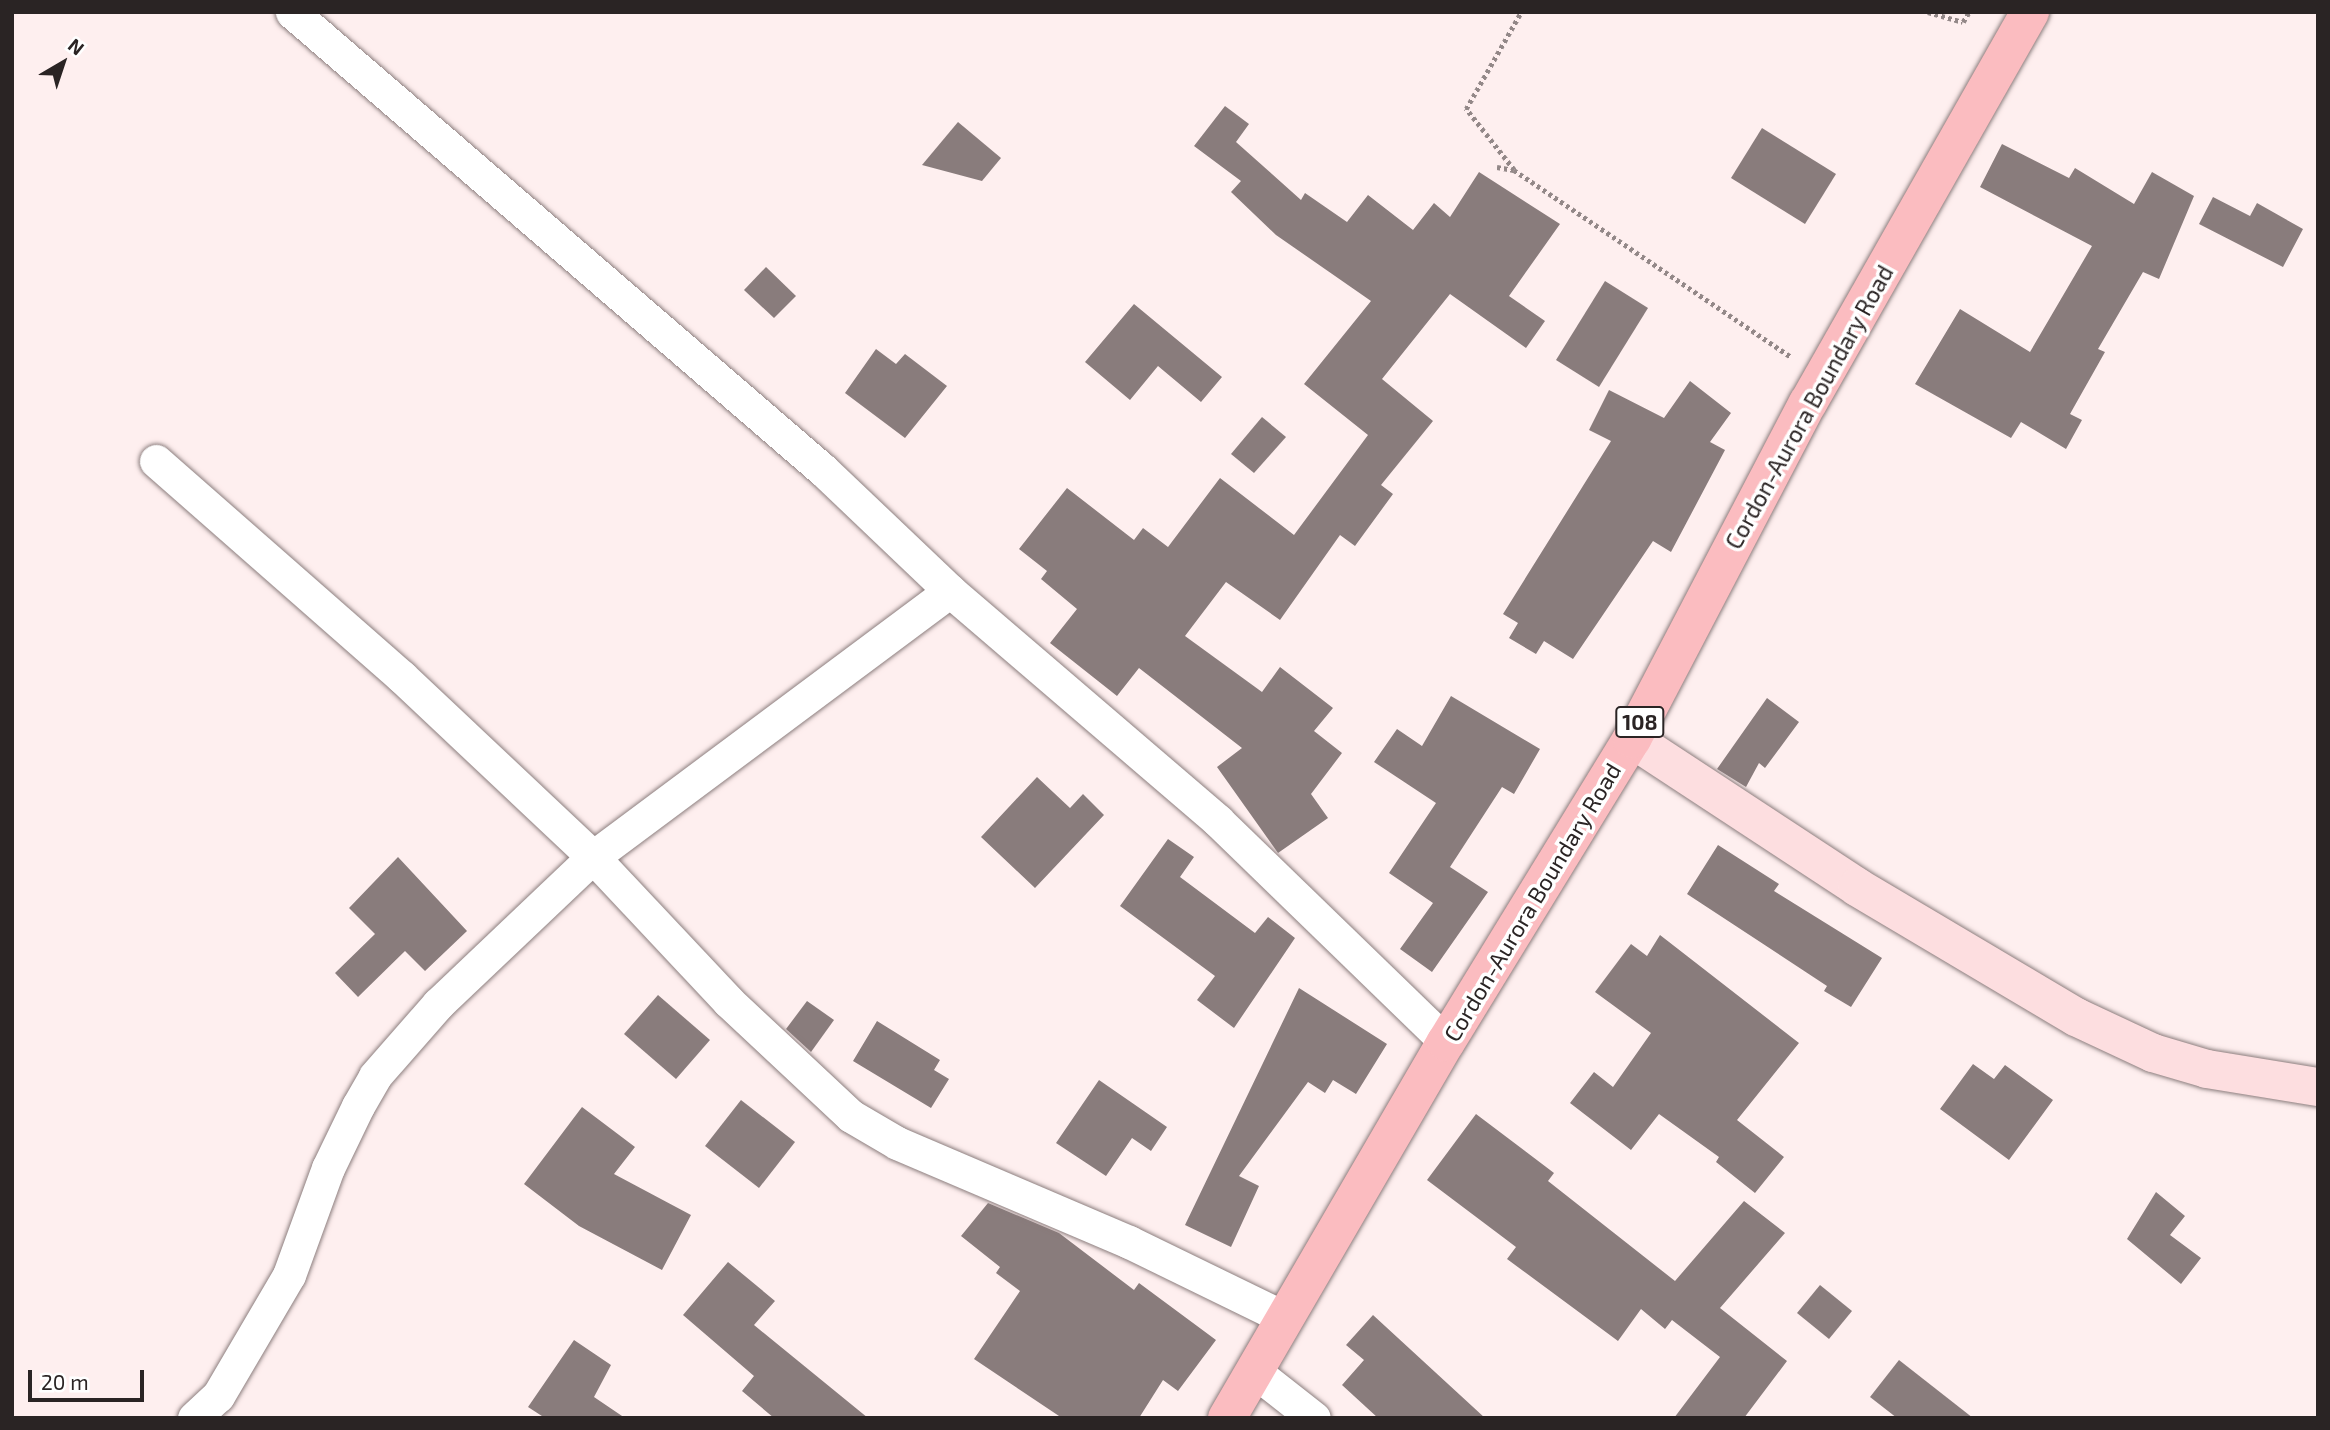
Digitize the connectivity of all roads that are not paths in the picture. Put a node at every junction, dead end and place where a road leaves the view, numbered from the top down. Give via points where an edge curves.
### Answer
1 (292, 12) edge
2 (2031, 12) edge
3 (156, 461) dead end
4 (950, 591) junction
5 (1632, 739) junction
6 (593, 857) junction
7 (1446, 1042) junction
8 (2318, 1087) edge
9 (1283, 1317) junction
10 (1254, 1371) junction
11 (194, 1418) edge
12 (1227, 1418) edge
13 (1314, 1418) edge

1 - 4 street via 813,461
2 - 5 main road, Cordon-Aurora Boundary Road / 108 via 1822,379
3 - 6 street via 402,677
4 - 6 street
4 - 7 street via 1218,821
5 - 7 main road, Cordon-Aurora Boundary Road / 108
5 - 8 street via 1889,908 2076,1017 2153,1053 2207,1069
6 - 9 street via 728,1001 850,1116 897,1143 1129,1242
6 - 11 street via 438,1004 375,1076 328,1168 289,1275 218,1396
7 - 9 main road, Cordon-Aurora Boundary Road / 108
9 - 10 main road, Cordon-Aurora Boundary Road / 108
10 - 12 main road, Cordon-Aurora Boundary Road / 108
10 - 13 street

